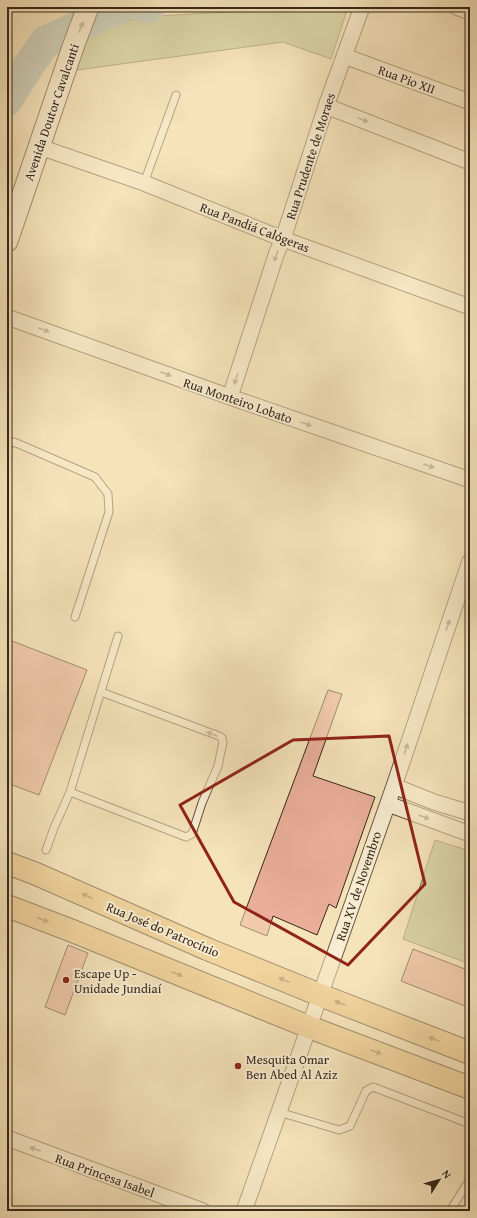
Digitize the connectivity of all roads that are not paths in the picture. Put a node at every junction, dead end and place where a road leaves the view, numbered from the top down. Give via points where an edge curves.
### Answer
1 (88, 7) edge
2 (362, 7) edge
3 (456, 7) edge
4 (470, 12) edge
5 (344, 56) junction
6 (176, 94) dead end
7 (470, 102) edge
8 (326, 106) junction
9 (40, 147) junction
10 (470, 162) edge
11 (144, 183) junction
12 (283, 239) junction
13 (7, 241) edge
14 (470, 307) edge
15 (7, 317) edge
16 (230, 397) junction
17 (7, 445) edge
18 (470, 480) edge
19 (470, 561) edge
20 (75, 617) dead end
21 (118, 636) dead end
22 (101, 692) junction
23 (394, 786) junction
24 (70, 792) junction
25 (388, 804) junction
26 (470, 813) edge
27 (470, 834) edge
28 (46, 850) dead end
29 (7, 862) edge
30 (7, 906) edge
31 (320, 995) junction
32 (309, 1027) junction
33 (470, 1053) edge
34 (470, 1088) edge
35 (279, 1112) junction
36 (470, 1124) edge
37 (7, 1138) edge
38 (470, 1180) edge
39 (203, 1211) edge
40 (244, 1211) edge
41 (450, 1211) edge

9 -> 1 main road, Avenida Doutor Cavalcanti
2 - 5 street, Rua Prudente de Moraes
3 - 4 street
5 - 7 street, Rua Pio XII
5 - 8 street, Rua Prudente de Moraes
6 - 11 lane
8 -> 10 street
8 - 12 street, Rua Prudente de Moraes
9 - 11 street, Rua Pandiá Calógeras
9 - 13 main road, Avenida Doutor Cavalcanti
11 - 12 street, Rua Pandiá Calógeras
12 - 14 street, Rua Pandiá Calógeras
12 -> 16 street, Rua Prudente de Moraes
15 -> 16 street, Rua Monteiro Lobato
16 -> 18 street, Rua Monteiro Lobato
17 - 20 lane via 14,442 95,476 108,494 109,512
23 -> 19 street, Rua XV de Novembro
21 - 22 lane
22 - 24 lane
24 -> 22 lane via 186,837 192,834 218,766 223,742 219,736
23 - 25 street, Rua XV de Novembro
23 - 26 street
24 - 28 lane
25 -> 27 street
25 - 31 street, Rua XV de Novembro
31 -> 29 main road, Rua José do Patrocínio
30 -> 32 main road
31 - 32 street, Rua XV de Novembro
33 -> 31 main road, Rua José do Patrocínio
32 -> 34 main road
32 - 35 street, Rua XV de Novembro
35 - 36 lane via 339,1130 350,1126 366,1091 373,1087
35 - 40 street, Rua XV de Novembro
39 -> 37 street, Rua Princesa Isabel
38 - 41 lane

